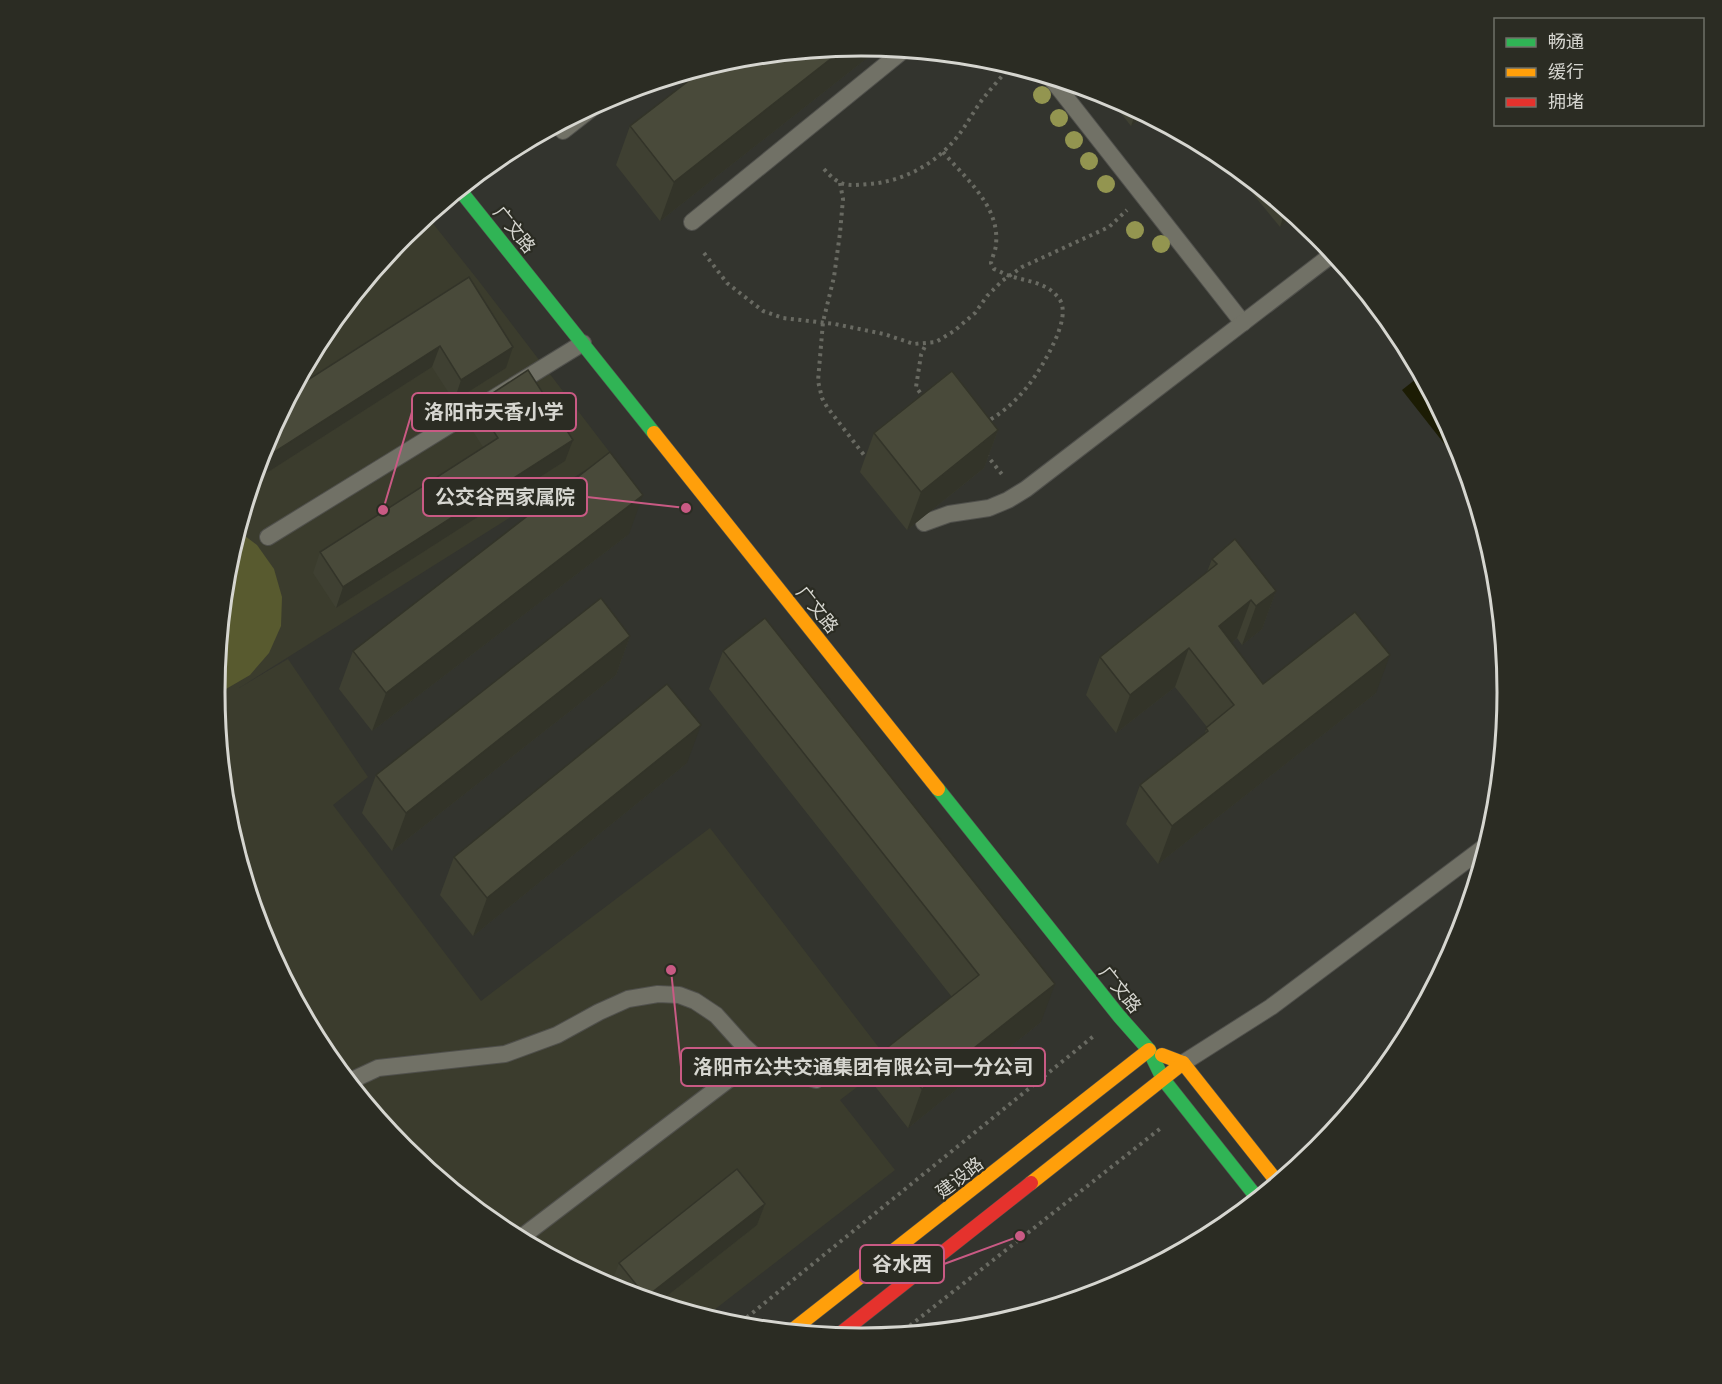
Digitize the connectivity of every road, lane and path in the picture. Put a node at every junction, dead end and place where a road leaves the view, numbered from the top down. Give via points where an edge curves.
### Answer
1 (896, 57) edge
2 (1005, 72) edge
3 (1058, 86) edge
4 (568, 127) edge
5 (563, 131) dead end
6 (943, 152) junction
7 (824, 169) dead end
8 (840, 183) junction
9 (1135, 184) junction
10 (464, 195) edge
11 (692, 222) dead end
12 (704, 253) dead end
13 (1327, 258) edge
14 (1009, 276) junction
15 (823, 322) junction
16 (1243, 323) junction
17 (582, 343) junction
18 (926, 344) junction
19 (930, 400) edge
20 (982, 423) edge
21 (979, 445) edge
22 (864, 455) dead end
23 (1026, 489) junction
24 (924, 524) edge
25 (268, 537) dead end
26 (1477, 853) edge
27 (1119, 1016) junction
28 (1149, 1050) junction
29 (757, 1058) junction
30 (1183, 1063) junction
31 (356, 1078) edge
32 (1163, 1079) junction
33 (816, 1080) dead end
34 (1186, 1108) junction
35 (1273, 1177) edge
36 (1253, 1193) edge
37 (527, 1233) edge
38 (747, 1318) edge
39 (799, 1325) edge
40 (909, 1326) edge
41 (848, 1328) edge

1 - 11 lane
2 - 6 path
3 - 9 lane
4 - 5 lane
6 - 8 path via 894,180
6 - 14 path via 988,206 996,245 991,262 994,269
7 - 8 path
8 - 15 path via 840,233
9 - 14 path via 1131,205 1109,227
9 - 16 lane
10 - 17 street, 广文路
12 - 15 path via 727,283 763,311 783,318
13 - 16 lane
14 - 18 path via 963,324 945,338
14 - 20 path via 1032,280 1053,293 1063,308 1062,324 1039,373 998,414
15 - 18 path
15 - 22 path via 818,381 822,398
16 - 23 lane
17 - 25 lane
17 - 27 street, 广文路
18 - 19 path via 916,387
21 - 23 path via 1007,481 1015,488
23 - 24 lane via 989,508 949,514
26 - 30 lane via 1271,1007
27 - 28 street, 广文路
27 - 38 path
28 - 30 street, 广文路
28 - 32 street, 广文路
28 - 39 street, 建设路
29 - 31 lane via 716,1015 695,1001 658,994 628,999 557,1035 505,1054 378,1068
29 - 33 lane
29 - 37 lane
30 - 32 street
30 - 35 street
32 - 34 street, 广文路
32 - 41 street
34 - 36 street, 广文路
34 - 40 path

